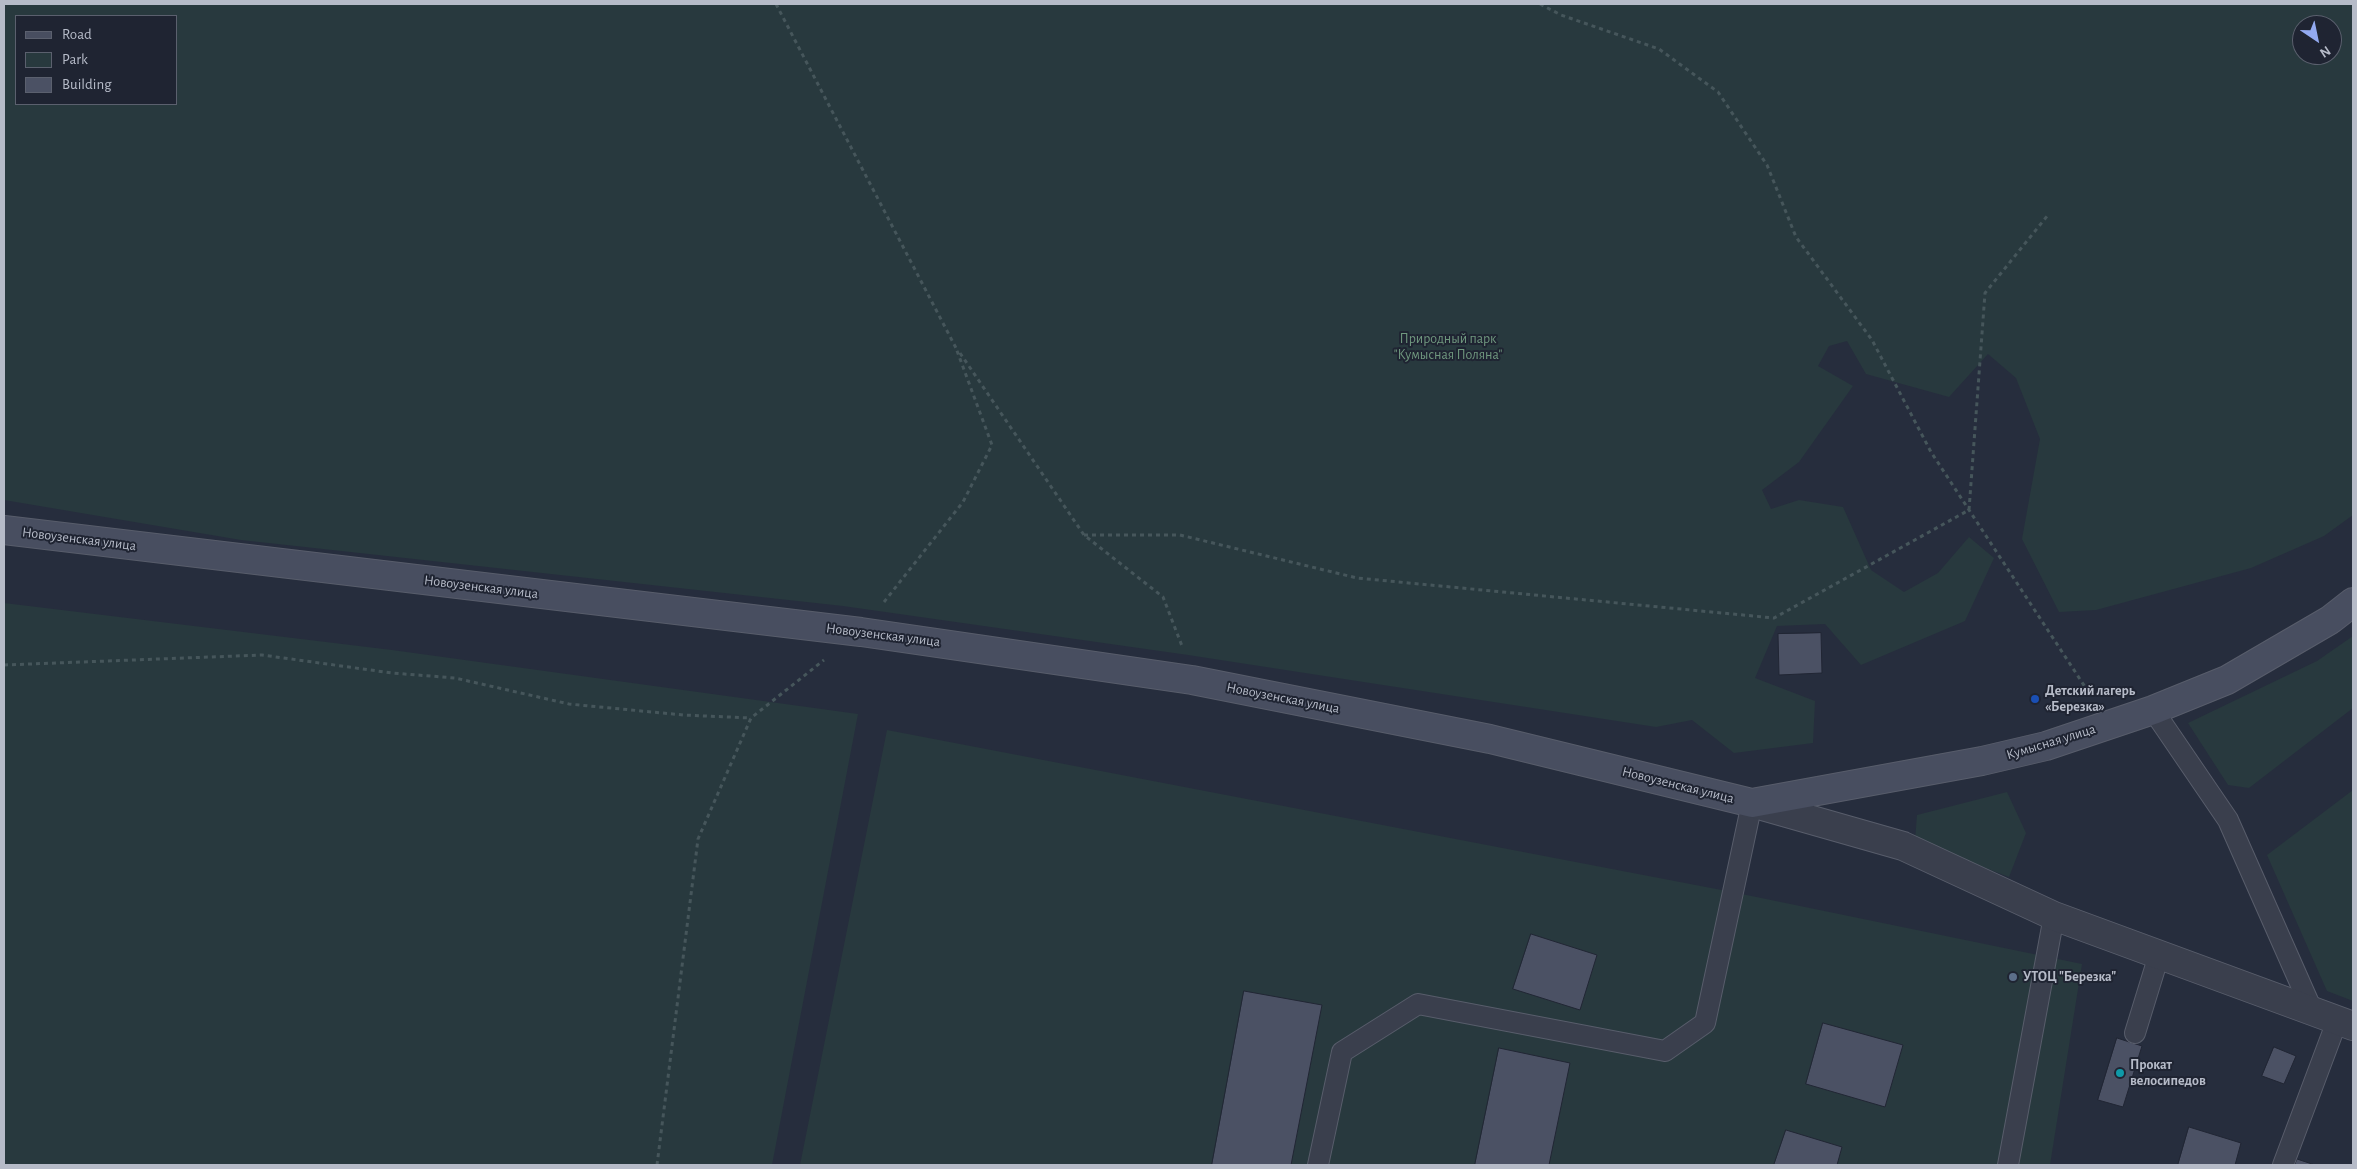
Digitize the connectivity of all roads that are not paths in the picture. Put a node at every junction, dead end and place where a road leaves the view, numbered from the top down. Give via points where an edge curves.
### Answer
1 (4, 530) edge
2 (2353, 602) edge
3 (2153, 710) junction
4 (1752, 803) junction
5 (2054, 916) junction
6 (2159, 954) junction
7 (2312, 1010) junction
8 (2345, 1024) edge
9 (2135, 1033) dead end
10 (1318, 1165) edge
11 (2008, 1165) edge
12 (2283, 1165) edge

1 - 4 main road, Новоузенская улица via 861,632 1192,680 1490,739
2 - 3 main road, Кумысная улица via 2330,620 2227,680
3 - 4 main road, Кумысная улица via 2046,746 1982,761
3 - 7 lane via 2228,820
4 - 5 street via 1903,846
4 - 10 lane via 1705,1022 1665,1051 1418,1004 1342,1052
5 - 6 street
5 - 11 lane
6 - 7 street
6 - 9 lane
7 - 8 street
8 - 12 lane

